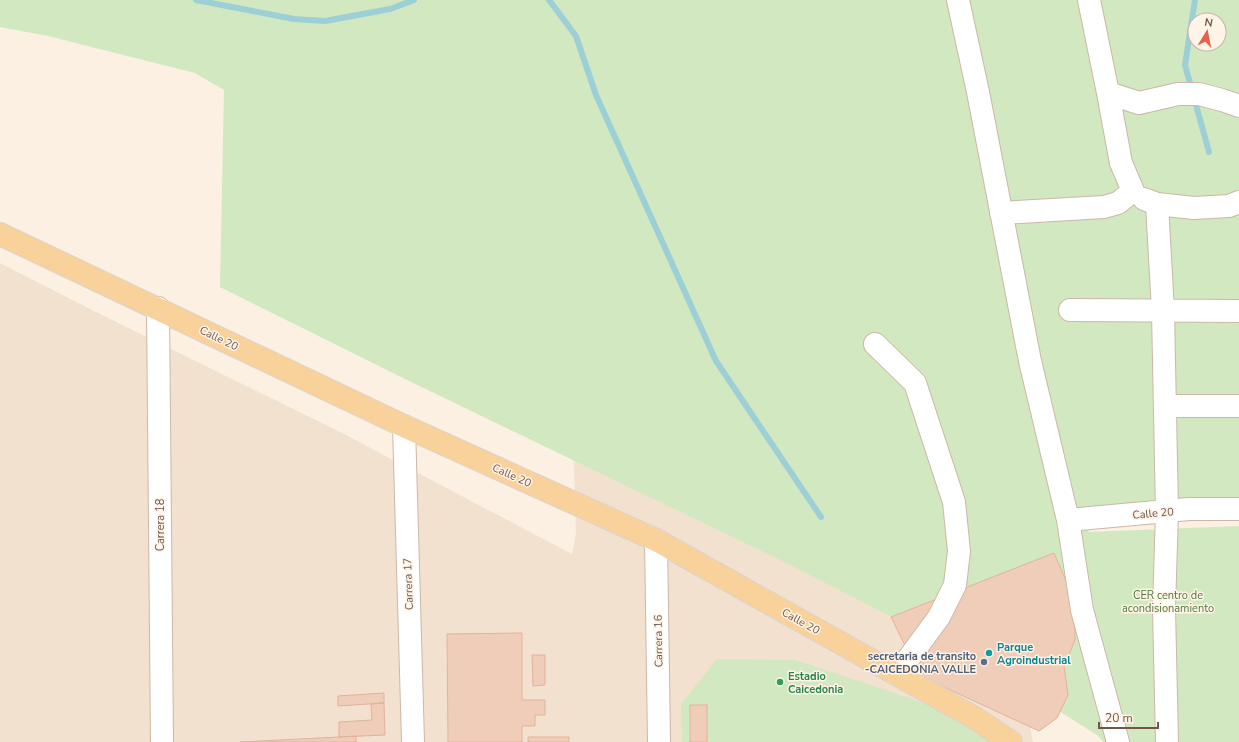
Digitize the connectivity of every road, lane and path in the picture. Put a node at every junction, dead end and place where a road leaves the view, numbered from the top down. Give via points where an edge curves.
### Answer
1 (958, 0) edge
2 (1089, 0) edge
3 (1108, 93) junction
4 (1139, 103) junction
5 (1239, 106) edge
6 (1116, 136) junction
7 (1133, 191) junction
8 (1157, 204) junction
9 (1236, 205) edge
10 (1001, 213) junction
11 (0, 234) edge
12 (158, 308) junction
13 (1070, 310) dead end
14 (1163, 310) junction
15 (1239, 311) edge
16 (875, 344) dead end
17 (1165, 406) junction
18 (1239, 406) edge
19 (404, 426) junction
20 (1239, 509) edge
21 (1167, 512) junction
22 (1068, 520) junction
23 (656, 540) junction
24 (896, 674) junction
25 (162, 742) edge
26 (413, 742) edge
27 (659, 742) edge
28 (1011, 742) edge
29 (1118, 742) edge
30 (1167, 742) edge

1 - 10 street
2 - 3 street
3 - 4 street
3 - 6 street
4 - 5 street via 1178,94 1199,94
4 - 6 street
6 - 7 street via 1121,163
7 - 8 street
7 - 10 street via 1118,203 1104,207
8 - 9 street via 1194,208
8 - 14 street
10 - 22 street via 1030,361
11 - 12 main road, Calle 20
12 - 19 main road, Calle 20
12 - 25 street, Carrera 18
13 - 14 street
14 - 15 street
14 - 17 street
16 - 24 street via 915,383 954,502 959,551 955,585 939,617
17 - 18 street
17 - 21 street
19 - 23 main road, Calle 20
19 - 26 street, Carrera 17
20 - 21 street, Calle 20
21 - 22 street, Calle 20
21 - 30 street via 1164,608
22 - 29 street via 1082,610
23 - 24 main road, Calle 20
23 - 27 street, Carrera 16
24 - 28 main road, Calle 20

